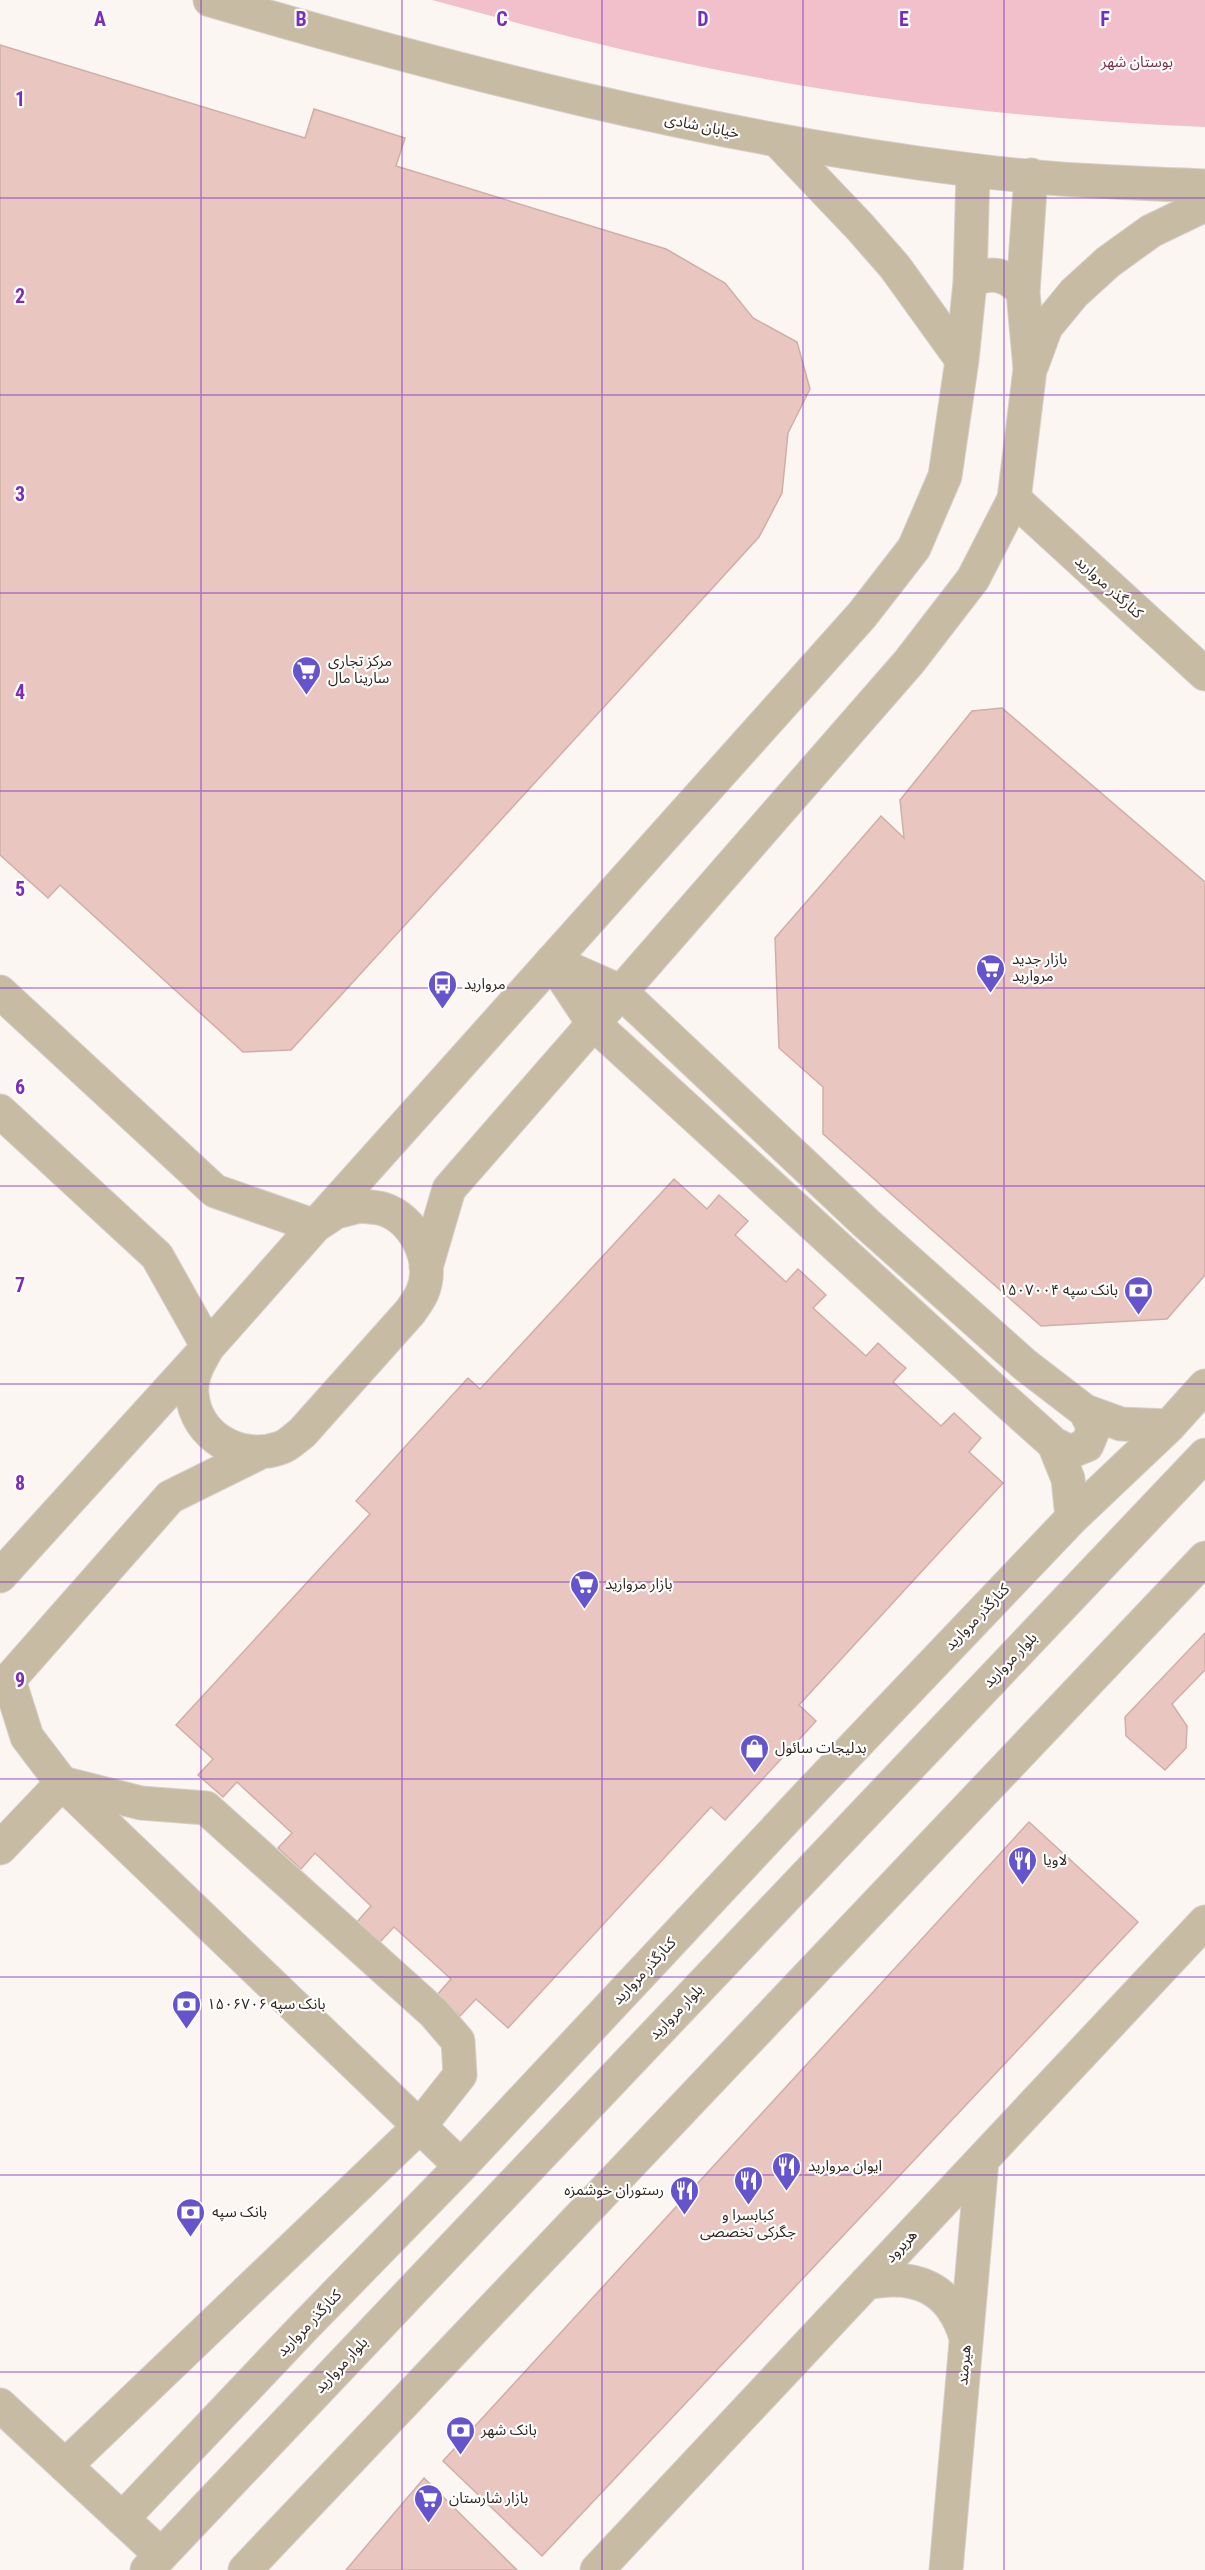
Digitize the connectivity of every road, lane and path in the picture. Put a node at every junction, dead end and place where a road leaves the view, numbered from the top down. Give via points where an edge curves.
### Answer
1 (210, 0) edge
2 (779, 142) junction
3 (973, 171) junction
4 (1031, 175) junction
5 (1205, 186) edge
6 (1205, 205) edge
7 (969, 282) junction
8 (1023, 292) junction
9 (962, 360) junction
10 (1030, 369) junction
11 (1014, 499) junction
12 (1205, 674) edge
13 (552, 961) junction
14 (620, 991) junction
15 (0, 992) edge
16 (592, 1023) junction
17 (0, 1111) edge
18 (315, 1227) junction
19 (426, 1267) junction
20 (208, 1347) junction
21 (1205, 1386) edge
22 (1085, 1411) junction
23 (1169, 1426) junction
24 (1054, 1444) junction
25 (259, 1454) junction
26 (1205, 1455) edge
27 (1072, 1518) junction
28 (1205, 1558) edge
29 (0, 1576) edge
30 (4, 1685) edge
31 (62, 1783) junction
32 (0, 1848) edge
33 (1205, 1922) edge
34 (419, 2127) junction
35 (982, 2160) junction
36 (461, 2166) junction
37 (866, 2283) junction
38 (966, 2338) junction
39 (0, 2405) edge
40 (65, 2466) junction
41 (122, 2519) junction
42 (154, 2563) edge
43 (246, 2570) edge
44 (597, 2570) edge
45 (946, 2570) edge

1 - 2 street, خیابان شادی via 555,94
2 - 3 street, خیابان شادی
2 - 9 street via 895,267
3 - 4 street, خیابان شادی
3 - 7 street
4 - 5 street, خیابان شادی
4 - 8 street
6 - 10 street via 1151,231 1074,293 1047,327
7 - 8 street via 992,274 1015,283
7 - 9 street
8 - 10 street
9 - 13 street via 945,476 914,548 862,615
10 - 11 street
11 - 12 street, کنارگذر مروارید
11 - 14 street via 973,579 909,662
13 - 14 street
13 - 16 street
13 - 18 street
14 - 16 street
14 - 22 street via 883,1239 1024,1364
15 - 18 street via 215,1191
16 - 19 street via 450,1189
16 - 24 street
17 - 20 street via 157,1256
18 - 19 street via 336,1212 360,1206 384,1209 405,1222 421,1243
18 - 20 street
19 - 25 street via 423,1291 410,1312 302,1433 282,1448
20 - 25 street via 196,1368 192,1393 198,1417 213,1436 234,1450
20 - 29 street
21 - 23 street, کنارگذر مروارید
22 - 23 street via 1121,1424
22 - 24 street via 1094,1428 1087,1445 1070,1452
23 - 27 street, کنارگذر مروارید
24 - 27 street via 1068,1479
25 - 30 street via 170,1497
26 - 42 street, بلوار مروارید
27 - 36 street, کنارگذر مروارید
28 - 43 street
30 - 31 street via 27,1737
31 - 32 street
31 - 34 street
31 - 34 street via 141,1803 206,1808 434,2013 458,2041 460,2075
33 - 35 street, هریرود
34 - 36 street
34 - 40 street
35 - 37 street, هریرود
35 - 38 street, هیرمند
36 - 41 street, کنارگذر مروارید
37 - 38 street via 889,2278 927,2286 947,2300 961,2320
37 - 44 street, هریرود
38 - 45 street, هیرمند
39 - 40 street
40 - 41 street
41 - 42 street

